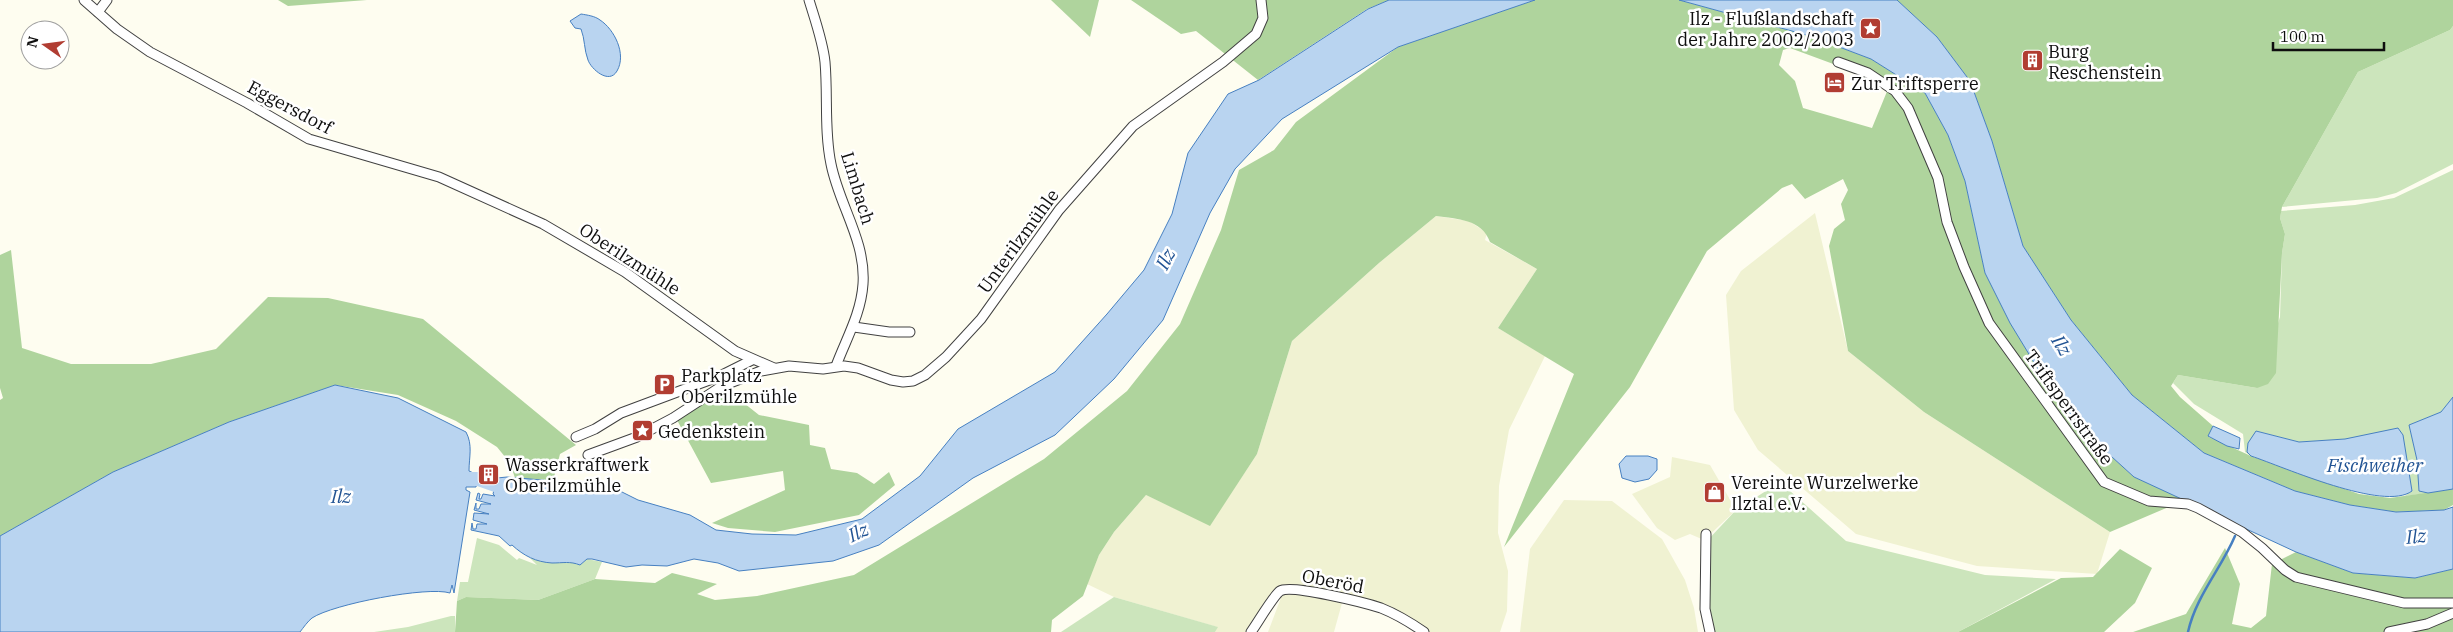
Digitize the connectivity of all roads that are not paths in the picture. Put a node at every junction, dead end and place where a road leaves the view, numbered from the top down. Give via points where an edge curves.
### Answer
1 (84, 0) edge
2 (107, 0) edge
3 (809, 0) edge
4 (1261, 0) edge
5 (98, 12) junction
6 (1838, 62) dead end
7 (483, 196) joint
8 (854, 327) junction
9 (910, 332) dead end
10 (752, 360) junction
11 (836, 366) junction
12 (775, 368) junction
13 (576, 437) dead end
14 (588, 454) dead end
15 (1706, 534) dead end
16 (2453, 603) edge
17 (2453, 613) edge
18 (1251, 632) edge
19 (1424, 632) edge
20 (1710, 632) edge
21 (2389, 632) edge

1 - 5 street, Eggersdorf
2 - 5 street
3 - 8 street, Limbach via 825,60 831,166 863,264 863,285
4 - 11 street, Unterilzmühle via 1263,18 1257,32 1223,62 1133,126 1059,210 981,320 926,375 903,382 858,368
5 - 7 street, Eggersdorf via 150,52 309,139 415,169
6 - 16 street, Triftsperrstraße via 1868,73 1895,91 1908,108 1938,178 1947,222 1989,323 2104,482 2150,501 2188,504 2198,508 2242,532 2296,577 2404,603
7 - 10 street, Oberilzmühle via 543,224 625,272
8 - 9 street
8 - 11 street
10 - 12 street, Oberilzmühle
10 - 13 street via 720,376 621,413
11 - 12 street, Unterilzmühle via 823,369
12 - 14 street via 722,386 640,436
15 - 20 street via 1705,609
17 - 21 street via 2427,624
18 - 19 street, Oberöd via 1276,596 1285,589 1360,602 1403,619

